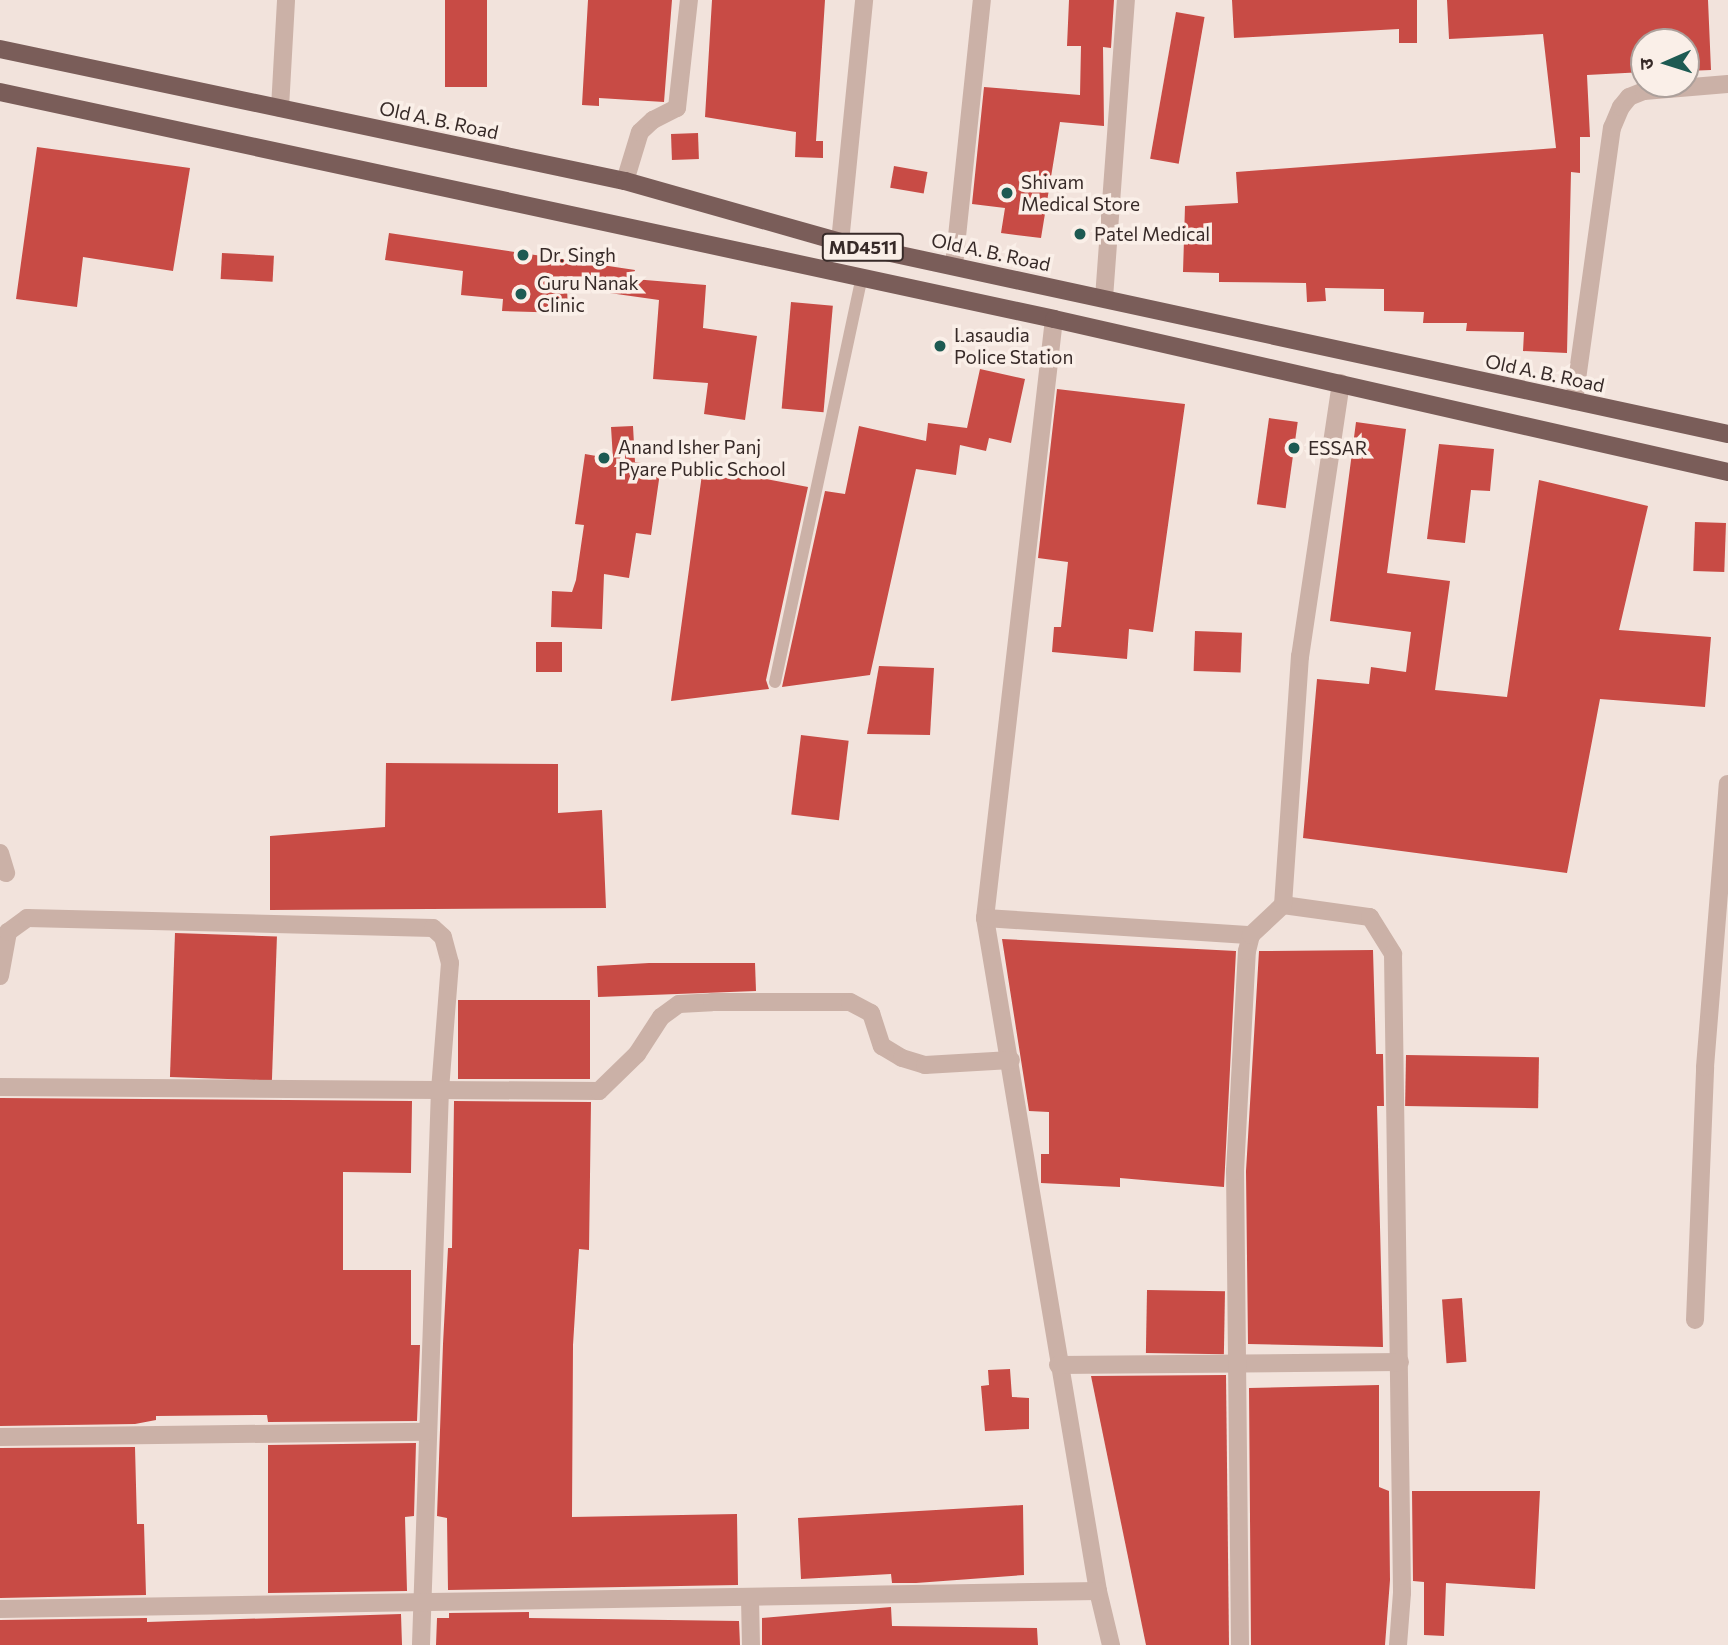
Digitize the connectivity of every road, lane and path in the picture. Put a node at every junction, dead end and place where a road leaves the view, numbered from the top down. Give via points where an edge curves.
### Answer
1 (286, 0) edge
2 (689, 0) edge
3 (864, 0) edge
4 (982, 0) edge
5 (1126, 0) edge
6 (0, 50) edge
7 (1728, 85) edge
8 (0, 92) edge
9 (280, 108) junction
10 (625, 181) junction
11 (840, 242) junction
12 (954, 265) junction
13 (862, 277) junction
14 (1104, 298) junction
15 (1054, 318) junction
16 (1341, 383) junction
17 (1574, 401) junction
18 (1728, 434) edge
19 (1728, 472) edge
20 (775, 682) dead end
21 (1728, 783) edge
22 (0, 853) edge
23 (6, 873) dead end
24 (1283, 905) junction
25 (985, 918) junction
26 (1251, 935) junction
27 (0, 975) edge
28 (1011, 1060) junction
29 (0, 1087) edge
30 (440, 1089) junction
31 (1695, 1320) dead end
32 (1400, 1362) junction
33 (1238, 1364) junction
34 (1058, 1365) junction
35 (426, 1432) junction
36 (0, 1437) edge
37 (1098, 1591) junction
38 (750, 1598) junction
39 (424, 1604) junction
40 (0, 1609) edge
41 (421, 1645) edge
42 (751, 1645) edge
43 (1111, 1645) edge
44 (1240, 1645) edge
45 (1398, 1645) edge

1 - 9 street
2 - 10 street via 677,108 640,132
3 - 11 street
4 - 12 street
5 - 14 street
6 - 9 main road, Old A. B. Road / MD4511
7 - 17 street via 1644,91 1620,107 1612,128
8 - 13 main road, MD4511
9 - 10 main road, Old A. B. Road / MD4511
10 - 11 main road, Old A. B. Road / MD4511
11 - 12 main road, Old A. B. Road / MD4511
12 - 14 main road, Old A. B. Road / MD4511
13 - 15 main road, MD4511
13 - 20 lane
14 - 17 main road, Old A. B. Road / MD4511
15 - 16 main road, MD4511
15 - 25 street
16 - 19 main road, MD4511
16 - 24 street via 1300,657
17 - 18 main road, Old A. B. Road / MD4511
21 - 31 street via 1705,1067
22 - 23 street
24 - 26 street
24 - 32 street via 1370,917 1393,954
25 - 26 street
25 - 28 street
26 - 33 street via 1235,1171
27 - 30 street via 8,932 27,918 433,928 443,937 450,963
28 - 30 street via 925,1065 902,1058 882,1046 871,1013 850,1002 712,1002 679,1004 661,1017 637,1054 599,1091
28 - 34 street
29 - 30 street
30 - 35 street
32 - 33 street
32 - 45 street via 1402,1593
33 - 34 street
33 - 44 street
34 - 37 street
35 - 36 street
35 - 39 street
37 - 38 street
37 - 43 street
38 - 39 street
38 - 42 street
39 - 40 street
39 - 41 street

